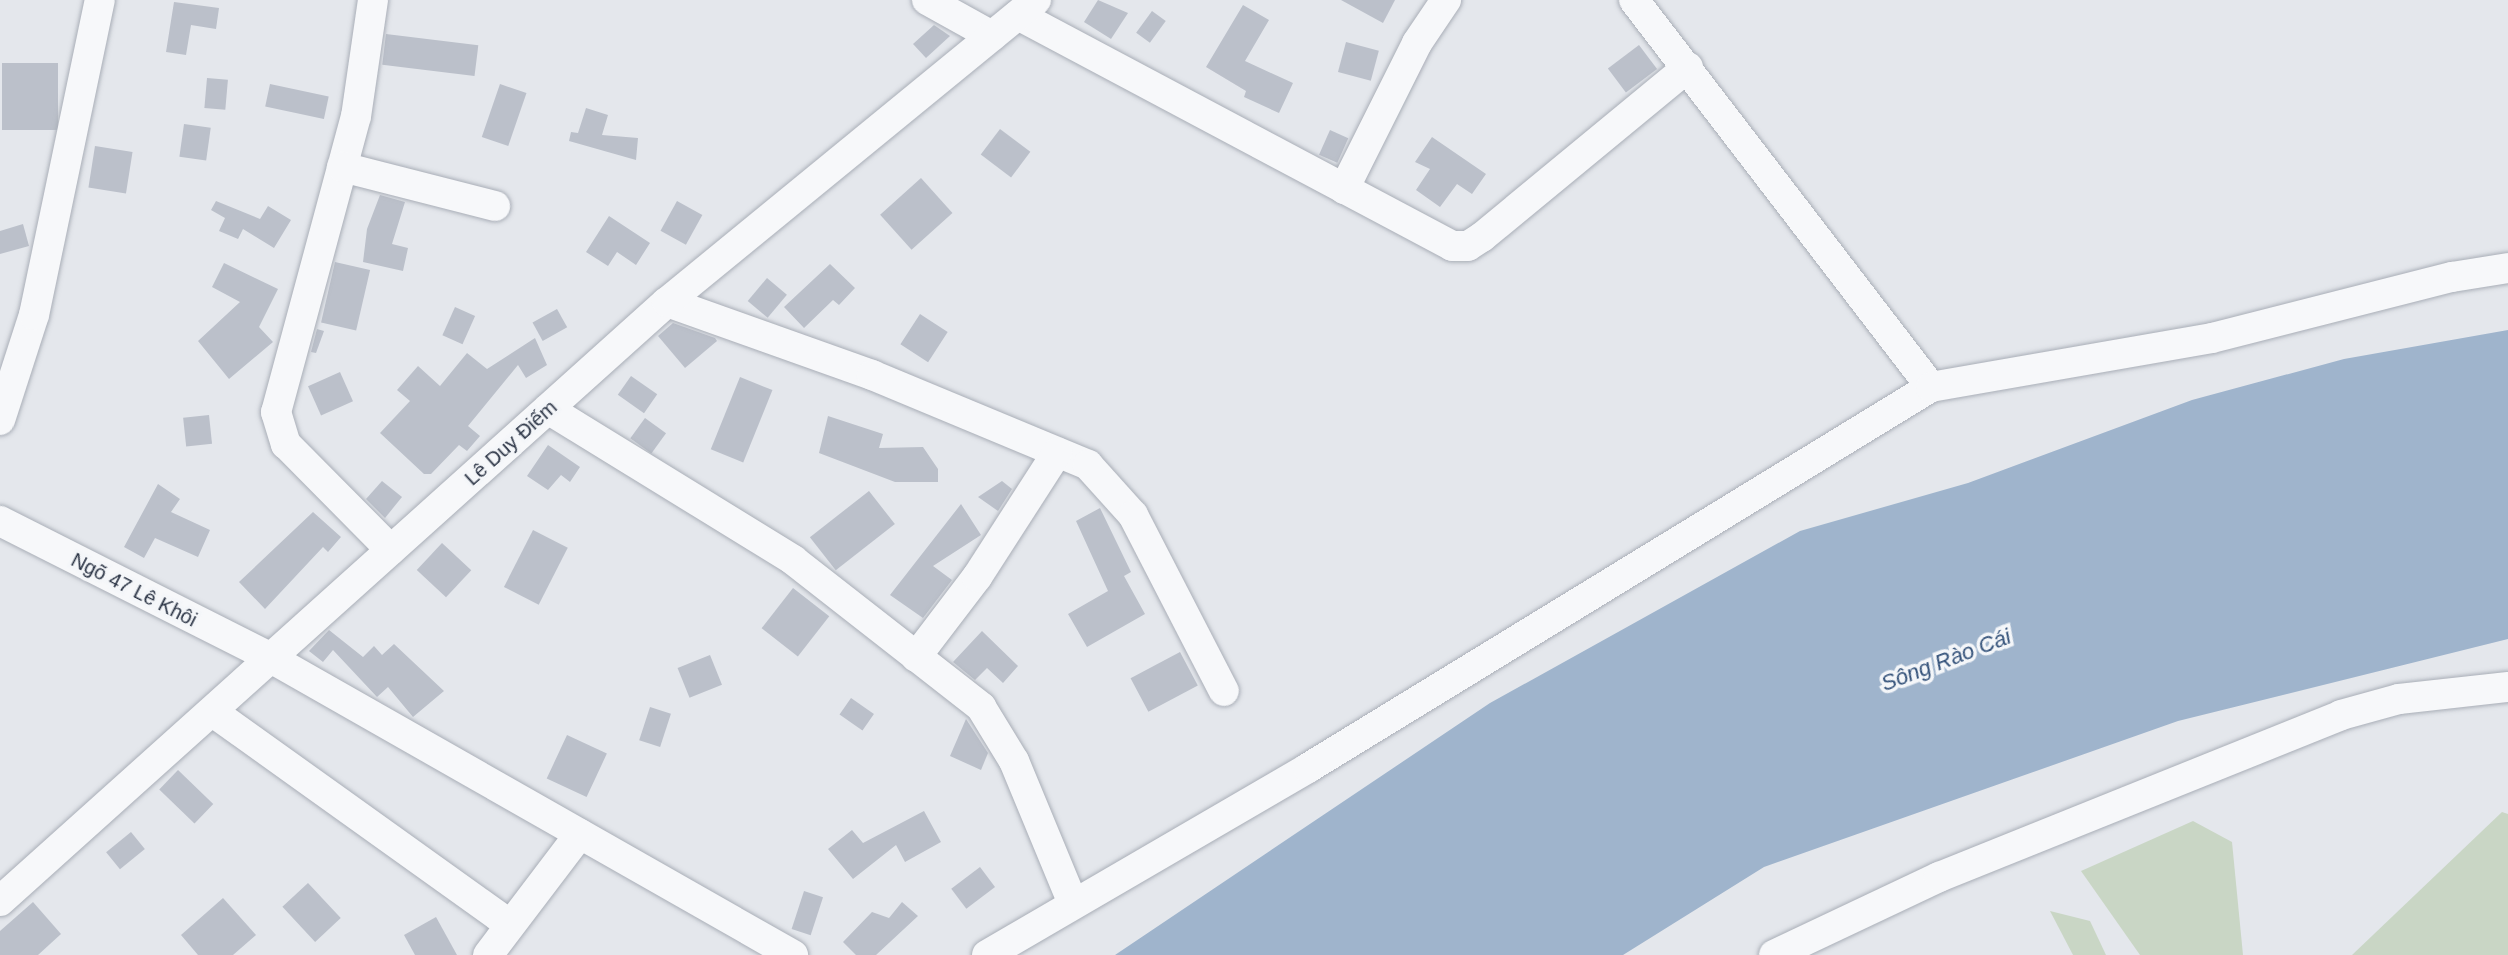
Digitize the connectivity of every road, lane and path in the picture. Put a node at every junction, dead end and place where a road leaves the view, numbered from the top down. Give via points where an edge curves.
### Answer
1 (100, 0) edge
2 (373, 0) edge
3 (927, 0) edge
4 (1446, 0) edge
5 (1634, 0) edge
6 (1027, 8) edge
7 (992, 36) junction
8 (1688, 67) junction
9 (342, 167) junction
10 (1344, 189) junction
11 (495, 206) dead end
12 (2508, 268) edge
13 (667, 302) junction
14 (1931, 387) junction
15 (548, 409) junction
16 (0, 420) edge
17 (1057, 453) junction
18 (0, 521) edge
19 (391, 550) junction
20 (269, 657) junction
21 (916, 657) junction
22 (2508, 687) edge
23 (1224, 691) dead end
24 (213, 712) junction
25 (580, 834) junction
26 (0, 901) edge
27 (1072, 901) junction
28 (500, 945) edge
29 (793, 955) edge
30 (987, 955) edge
31 (1774, 955) edge

1 - 16 street via 34,315
2 - 9 street
3 - 7 street
4 - 10 street via 1417,43
5 - 8 street
6 - 7 street, Lê Duy Điếm
6 - 10 street
7 - 13 street, Lê Duy Điếm
8 - 10 street via 1468,246 1452,246
8 - 14 street
9 - 11 street
9 - 19 street via 276,412 277,426 313,474
12 - 14 street via 2212,338
13 - 15 street, Lê Duy Điếm
13 - 17 street via 872,375
14 - 27 street via 1308,768
15 - 19 street, Lê Duy Điếm
15 - 21 street via 793,560
17 - 21 street via 977,577
17 - 23 street via 1088,465 1122,498
18 - 20 street, Ngõ 47 Lê Khôi
19 - 20 street, Lê Duy Điếm
20 - 24 street, Lê Duy Điếm
20 - 25 street, Ngõ 47 Lê Khôi
21 - 27 street via 954,682 996,725
22 - 31 street via 2399,699 2341,715 1939,877
24 - 26 street, Lê Duy Điếm
24 - 28 street
25 - 28 street
25 - 29 street, Ngõ 47 Lê Khôi
27 - 30 street

